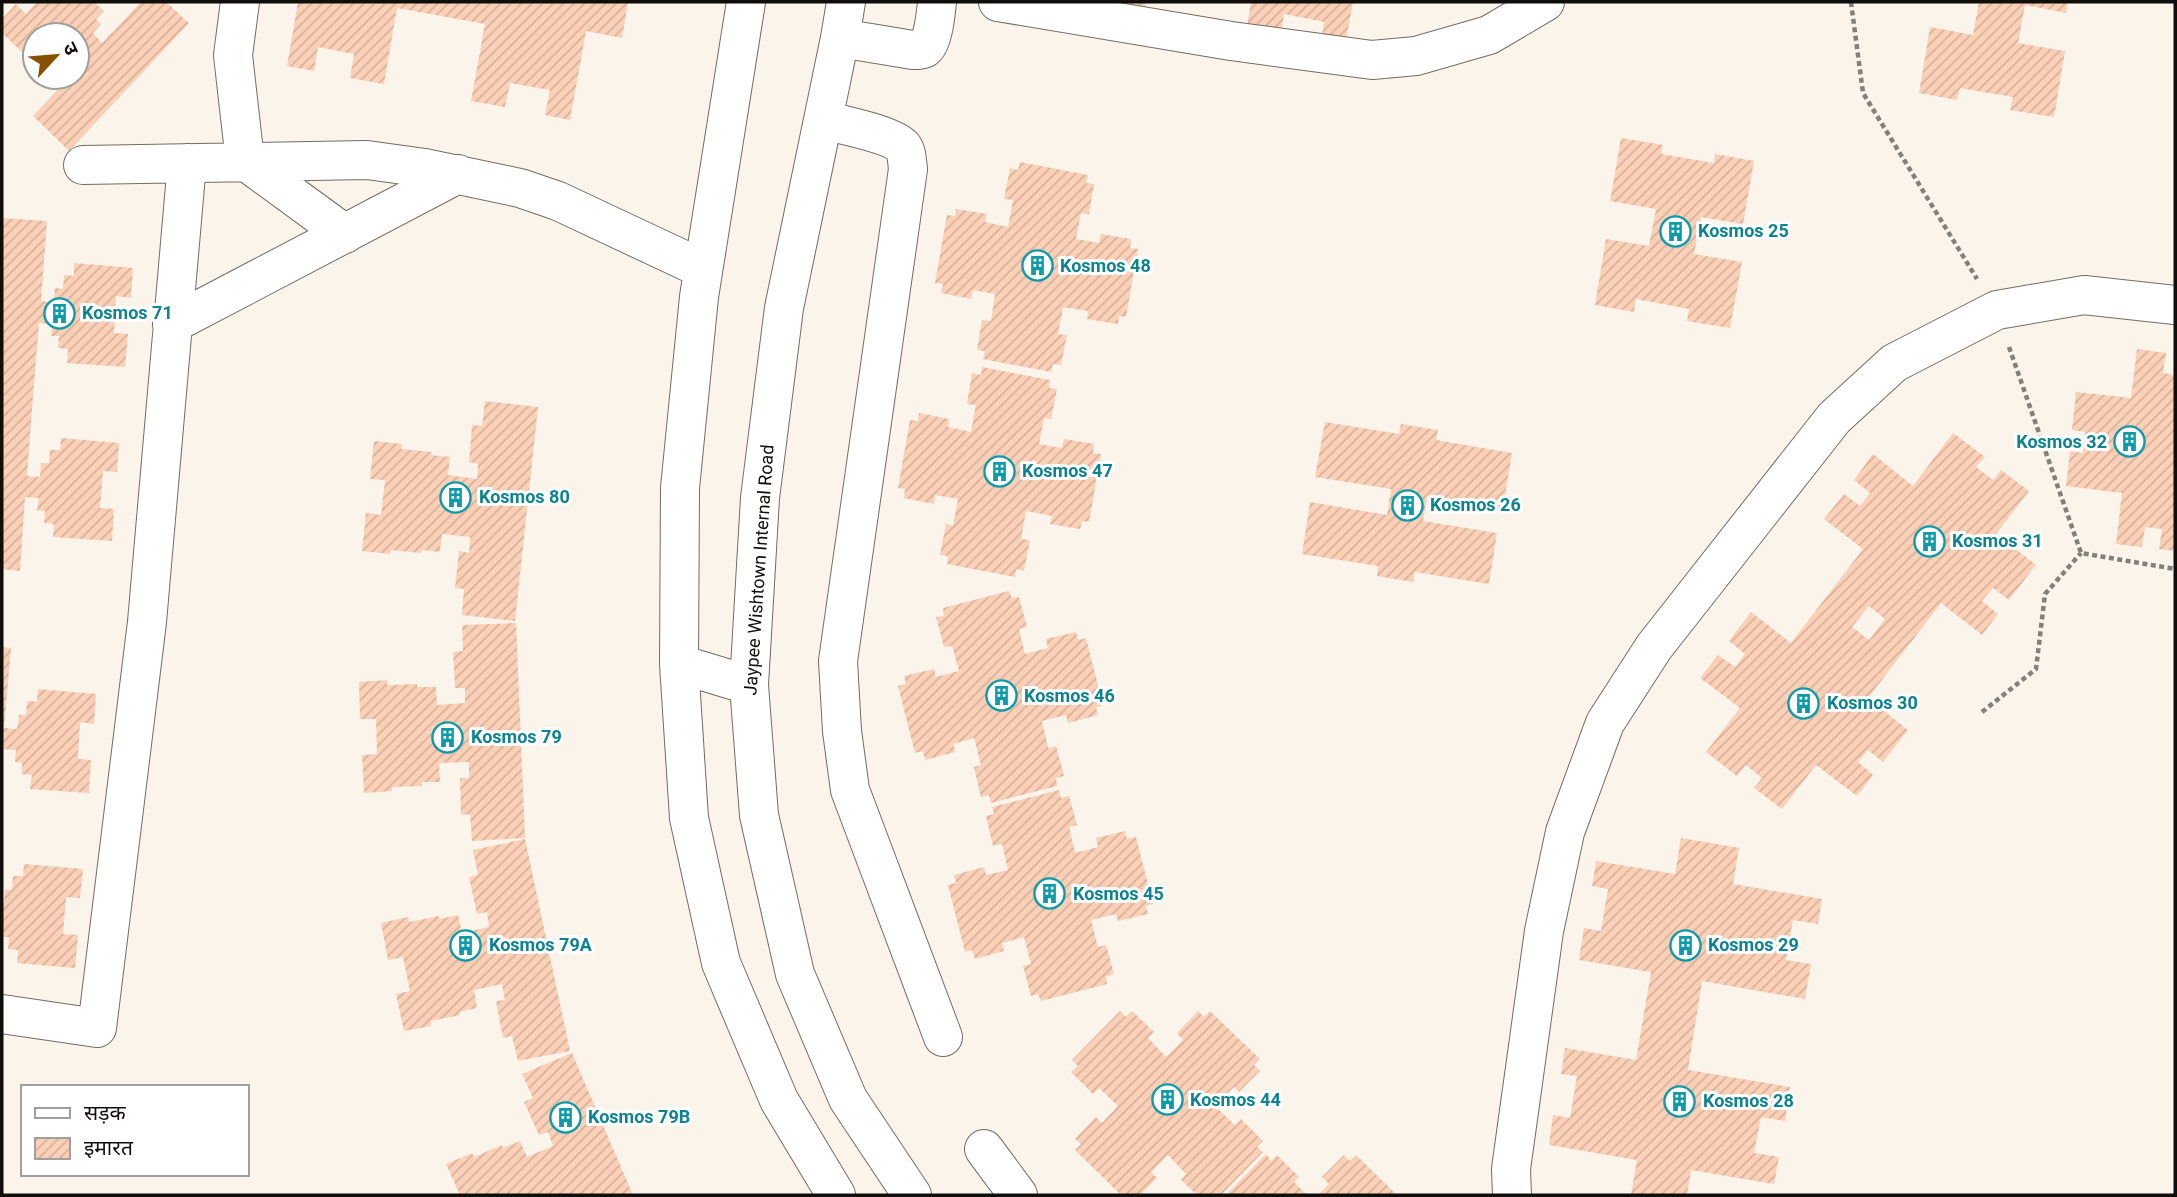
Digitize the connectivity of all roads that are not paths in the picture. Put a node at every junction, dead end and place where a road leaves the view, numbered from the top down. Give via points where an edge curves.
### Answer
1 (240, 2) edge
2 (746, 2) edge
3 (937, 2) edge
4 (998, 2) edge
5 (1545, 2) edge
6 (843, 20) edge
7 (823, 120) junction
8 (245, 161) junction
9 (187, 163) junction
10 (83, 165) dead end
11 (458, 174) junction
12 (345, 234) junction
13 (703, 269) junction
14 (2175, 305) edge
15 (172, 324) junction
16 (679, 664) junction
17 (749, 685) junction
18 (2, 1014) edge
19 (943, 1037) dead end
20 (985, 1149) dead end
21 (836, 1195) edge
22 (912, 1195) edge
23 (1018, 1195) edge
24 (1512, 1195) edge

1 - 8 street via 233,55
2 - 13 street
3 - 6 street via 931,38 923,49 913,50
4 - 5 street via 1372,60 1416,56 1489,35
6 - 7 street, Jaypee Wishtown Internal Road
7 - 17 street, Jaypee Wishtown Internal Road via 783,308 760,498
7 - 19 street via 892,139 903,147 907,158 838,661 850,790
8 - 9 street
8 - 11 street via 367,160
8 - 12 street
9 - 10 street
9 - 15 street
11 - 12 street
11 - 13 street via 558,201
12 - 15 street
13 - 16 street via 680,488
14 - 24 street via 2084,295 1997,310 1894,363 1834,418 1654,646 1605,723 1565,832 1544,931 1511,1169
15 - 18 street via 146,622 97,1028
16 - 17 street
16 - 21 street via 689,818 721,962 779,1100
17 - 22 street, Jaypee Wishtown Internal Road via 759,815 795,974 848,1099
20 - 23 street

